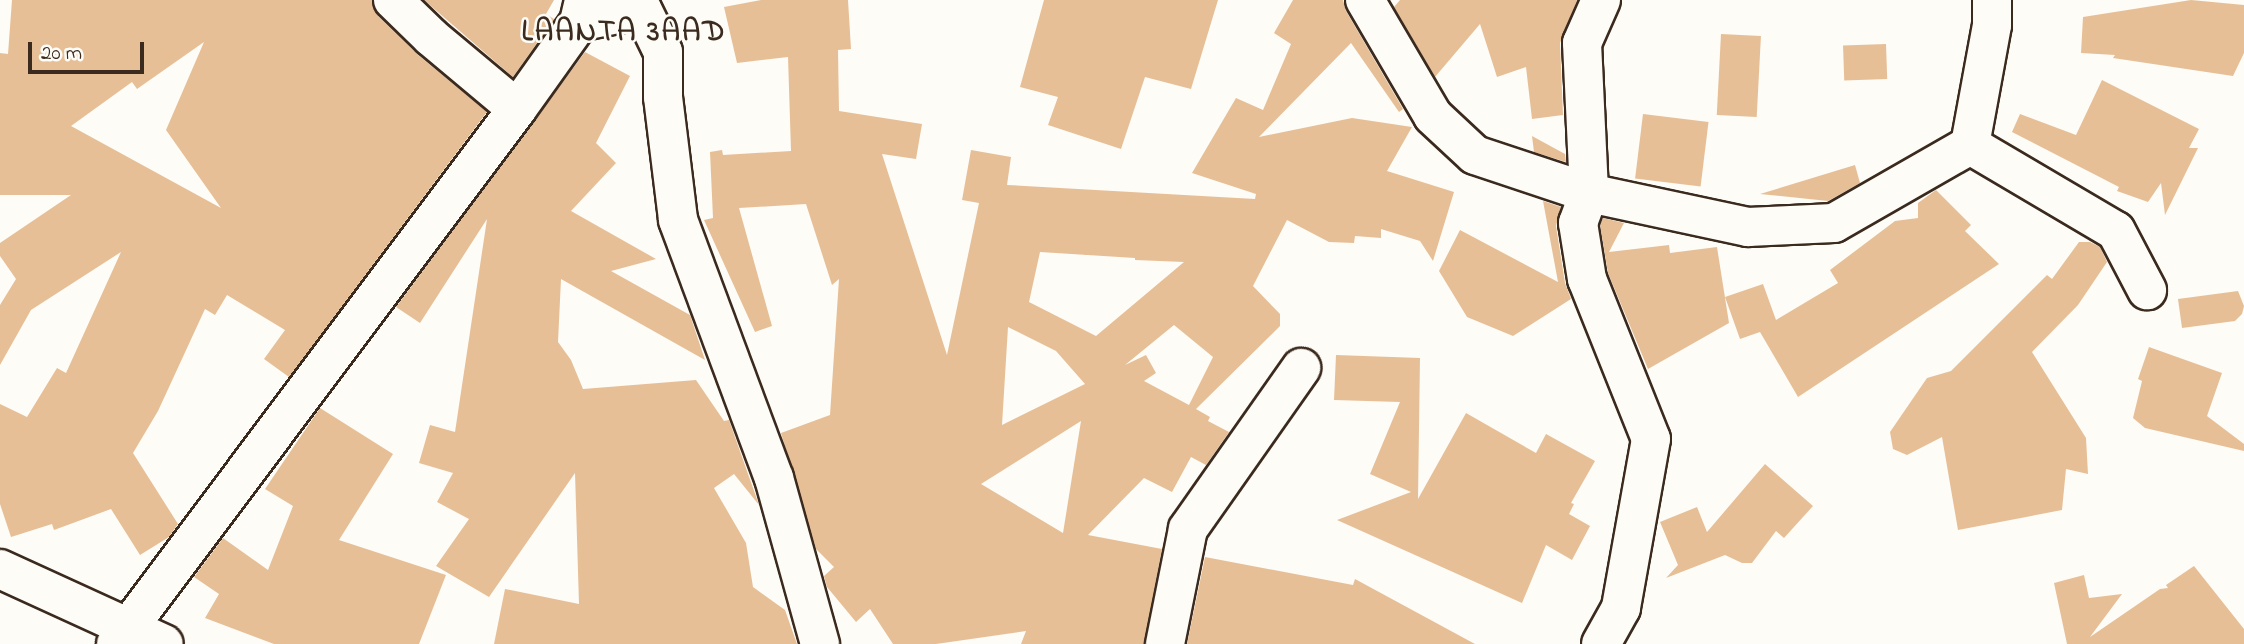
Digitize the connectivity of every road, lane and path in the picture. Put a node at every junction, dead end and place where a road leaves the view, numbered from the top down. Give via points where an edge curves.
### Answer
1 (393, 0) edge
2 (1366, 0) edge
3 (1601, 0) edge
4 (1992, 0) edge
5 (582, 11) edge
6 (517, 109) junction
7 (1970, 145) junction
8 (1589, 193) junction
9 (2147, 290) dead end
10 (1301, 368) dead end
11 (0, 569) edge
12 (123, 636) edge
13 (164, 644) edge
14 (820, 644) edge
15 (1165, 644) edge
16 (1601, 644) edge

1 - 6 street
2 - 8 street via 1433,116 1475,155
3 - 8 street via 1582,43
4 - 7 street via 1992,25
5 - 6 street
5 - 14 street via 642,9 663,52 663,97 678,220 781,501
6 - 12 street
7 - 8 street via 1834,223 1748,227
7 - 9 street via 2116,231
8 - 16 street via 1578,223 1587,279 1651,439 1621,608
10 - 15 street via 1188,529
11 - 12 street
12 - 13 street

